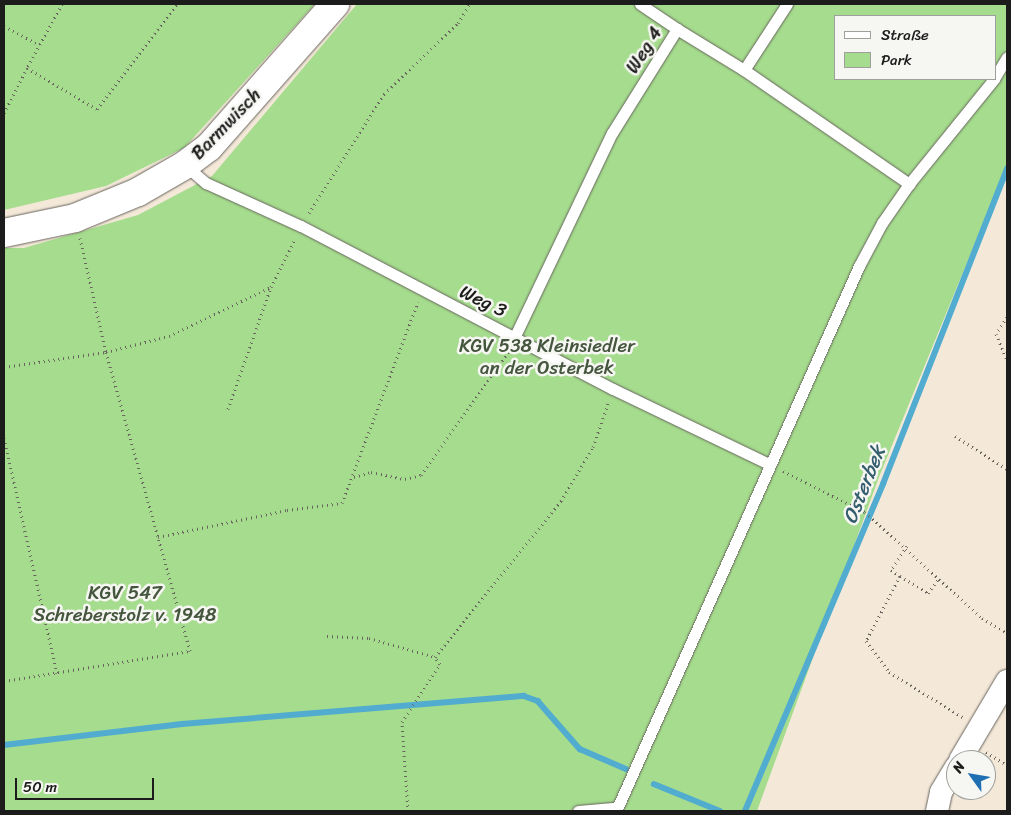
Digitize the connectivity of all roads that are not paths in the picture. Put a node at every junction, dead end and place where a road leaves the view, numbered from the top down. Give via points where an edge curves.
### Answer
1 (335, 4) edge
2 (640, 4) edge
3 (787, 4) edge
4 (678, 29) junction
5 (1007, 57) edge
6 (744, 70) junction
7 (996, 75) edge
8 (992, 80) edge
9 (186, 165) junction
10 (909, 184) junction
11 (4, 232) edge
12 (515, 336) junction
13 (769, 464) junction
14 (1007, 682) edge
15 (966, 750) edge
16 (946, 784) edge
17 (616, 810) edge
18 (578, 811) edge
19 (937, 811) edge

1 - 9 street, Barmwisch via 209,147
2 - 4 lane
3 - 6 lane
4 - 6 lane, Weg 4
4 - 12 lane, Weg 4 via 612,133
5 - 7 lane
6 - 10 lane, Weg 4
8 - 10 lane
9 - 11 street, Barmwisch via 138,192 75,218
9 - 12 lane, Weg 3 via 206,183 301,226
10 - 13 lane via 882,223 859,266
12 - 13 lane, Weg 3 via 613,389
13 - 17 lane
14 - 15 street
16 - 19 street
17 - 18 lane

